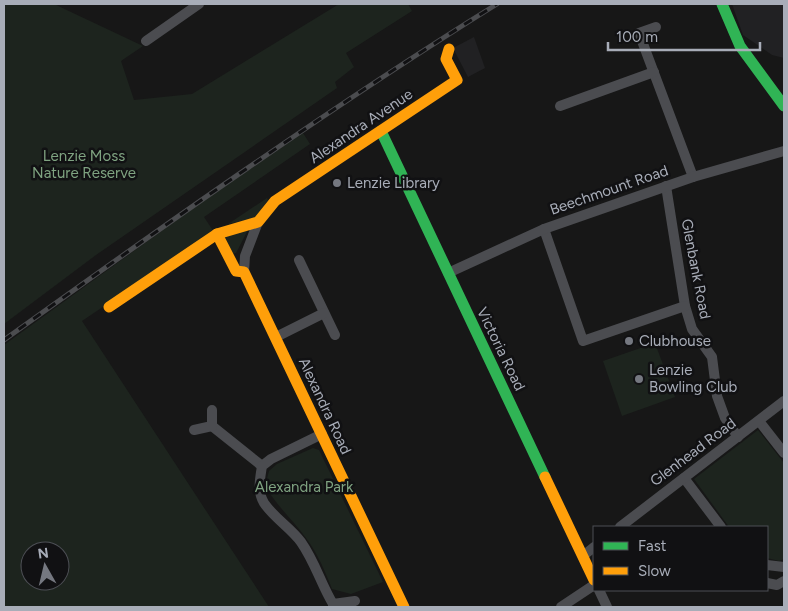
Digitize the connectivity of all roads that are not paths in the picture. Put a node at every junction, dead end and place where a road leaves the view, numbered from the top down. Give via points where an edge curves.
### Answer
1 (199, 4) edge
2 (722, 4) edge
3 (656, 27) dead end
4 (146, 41) dead end
5 (449, 49) dead end
6 (654, 72) junction
7 (560, 106) dead end
8 (784, 106) edge
9 (381, 131) junction
10 (784, 151) edge
11 (693, 177) junction
12 (666, 186) junction
13 (258, 222) junction
14 (544, 229) junction
15 (217, 234) junction
16 (299, 260) dead end
17 (244, 272) junction
18 (448, 272) junction
19 (685, 306) junction
20 (109, 307) dead end
21 (324, 313) junction
22 (334, 335) dead end
23 (276, 337) junction
24 (784, 401) edge
25 (212, 410) dead end
26 (759, 421) junction
27 (212, 426) junction
28 (194, 430) dead end
29 (322, 434) junction
30 (738, 436) junction
31 (784, 453) edge
32 (262, 466) junction
33 (684, 478) junction
34 (621, 526) edge
35 (720, 526) edge
36 (593, 548) edge
37 (583, 556) junction
38 (768, 565) edge
39 (784, 567) edge
40 (593, 578) edge
41 (784, 581) edge
42 (768, 582) edge
43 (593, 586) edge
44 (599, 591) edge
45 (355, 601) dead end
46 (333, 606) edge
47 (404, 607) edge
48 (561, 607) edge
49 (607, 607) edge

1 - 4 street
2 - 8 street via 729,29
3 - 6 street via 639,33
5 - 9 street, Alexandra Avenue via 446,59 457,80
6 - 7 street
6 - 11 street
9 - 13 street, Alexandra Avenue via 275,201
9 - 18 street, Victoria Road
10 - 11 street, Beechmount Road
11 - 12 street, Beechmount Road
12 - 14 street, Beechmount Road
12 - 19 street, Glenbank Road
13 - 15 street
13 - 17 street, Alexandra Avenue via 244,256
14 - 18 street, Beechmount Road
14 - 19 street via 583,341
15 - 17 street, Alexandra Road via 236,271
15 - 20 street
16 - 21 street
17 - 23 street, Alexandra Road
18 - 37 street, Victoria Road
19 - 30 street, Glenbank Road via 692,329 712,357 717,396 725,418
21 - 22 street
21 - 23 street
23 - 29 street, Alexandra Road
24 - 26 street, Glenhead Road
25 - 27 street
26 - 30 street, Glenhead Road
26 - 31 street
27 - 28 street
27 - 32 street
29 - 32 street
29 - 47 street, Alexandra Road
30 - 33 street, Glenhead Road
32 - 46 street via 258,485 264,503 300,540 315,563
33 - 34 street, Glenhead Road
33 - 35 street
36 - 37 street
37 - 40 street, Victoria Road
38 - 39 street
41 - 42 street via 776,585
43 - 48 street
44 - 49 street
45 - 46 street

